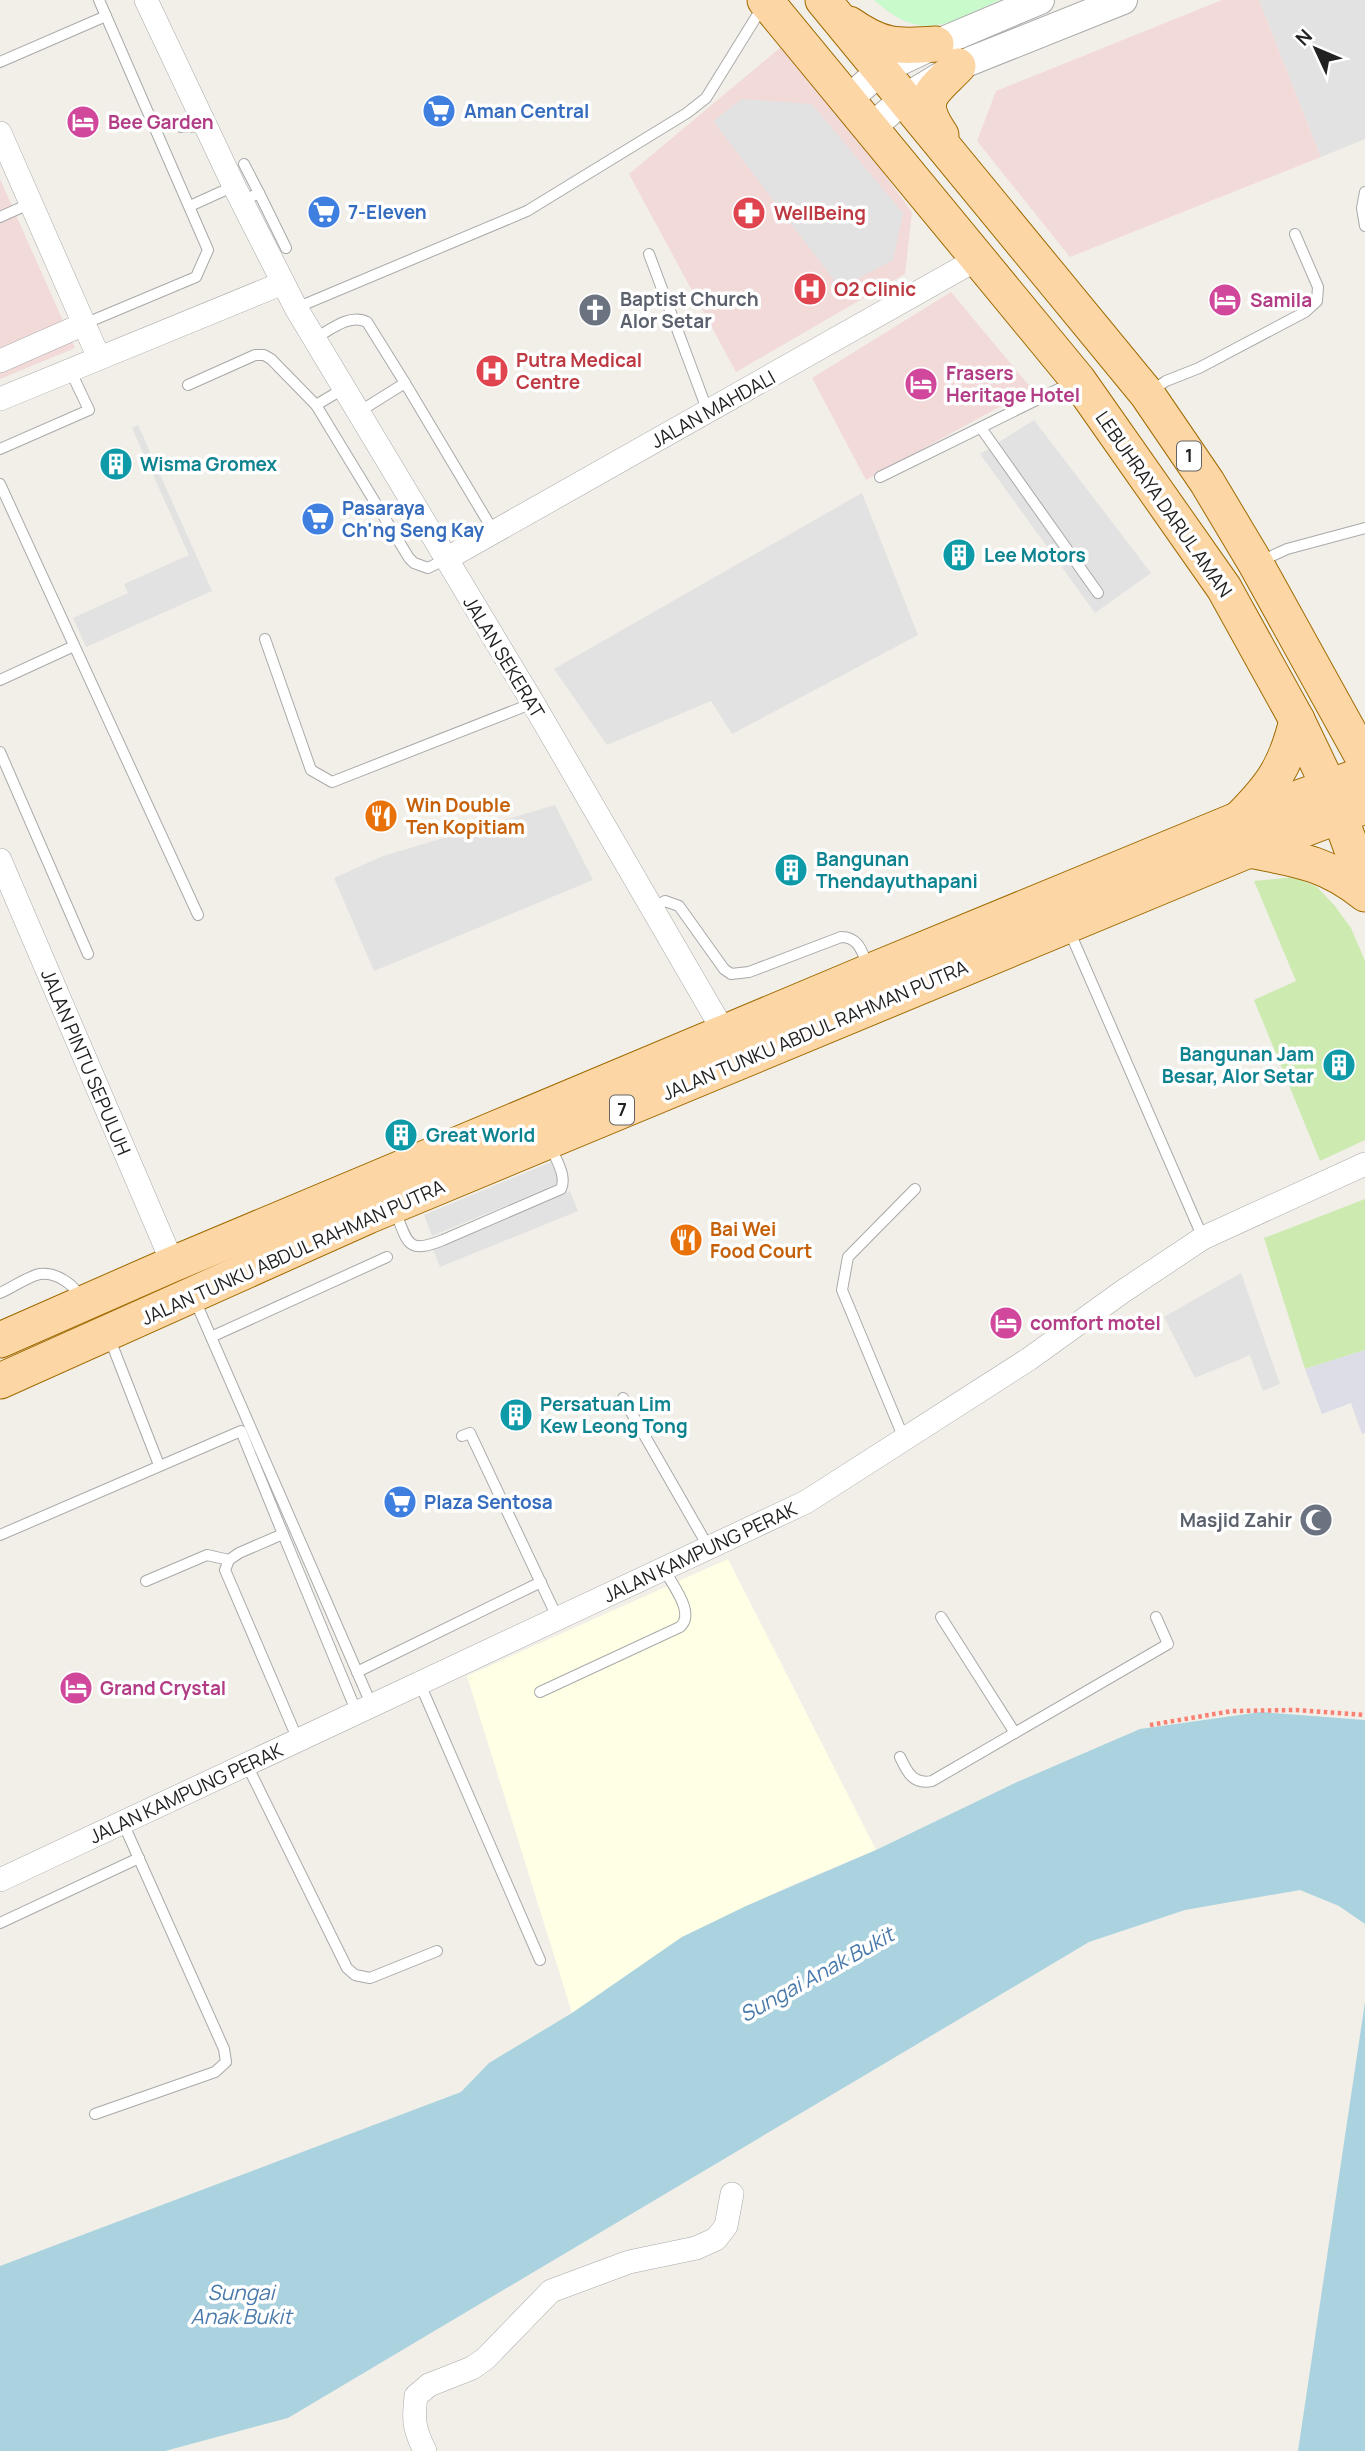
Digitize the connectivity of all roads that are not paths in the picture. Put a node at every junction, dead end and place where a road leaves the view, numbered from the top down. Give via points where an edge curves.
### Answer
1 (99, 0) edge
2 (146, 0) edge
3 (1040, 0) edge
4 (1122, 0) edge
5 (766, 1) edge
6 (830, 8) edge
7 (106, 16) junction
8 (947, 55) junction
9 (0, 62) edge
10 (881, 70) junction
11 (905, 98) junction
12 (849, 99) junction
13 (206, 126) junction
14 (181, 127) dead end
15 (870, 129) junction
16 (0, 133) edge
17 (244, 164) dead end
18 (971, 180) junction
19 (1365, 192) edge
20 (245, 193) junction
21 (31, 203) junction
22 (190, 206) junction
23 (0, 217) edge
24 (1365, 226) edge
25 (1295, 234) dead end
26 (286, 248) dead end
27 (649, 254) dead end
28 (979, 258) junction
29 (283, 283) junction
30 (296, 308) junction
31 (83, 324) junction
32 (314, 340) junction
33 (99, 358) junction
34 (0, 361) edge
35 (70, 370) junction
36 (1078, 380) junction
37 (405, 383) junction
38 (188, 384) dead end
39 (343, 389) junction
40 (1147, 394) junction
41 (0, 399) edge
42 (316, 405) junction
43 (708, 412) junction
44 (357, 413) junction
45 (981, 428) junction
46 (0, 449) edge
47 (880, 477) dead end
48 (0, 484) edge
49 (1365, 528) edge
50 (494, 532) junction
51 (446, 559) junction
52 (1256, 564) junction
53 (1098, 593) dead end
54 (265, 639) dead end
55 (75, 646) junction
56 (0, 680) edge
57 (533, 703) junction
58 (1297, 720) junction
59 (0, 752) edge
60 (1365, 761) edge
61 (1365, 774) edge
62 (1345, 803) edge
63 (1243, 835) junction
64 (0, 860) edge
65 (1365, 885) edge
66 (1365, 894) edge
67 (652, 908) junction
68 (198, 915) dead end
69 (1067, 926) junction
70 (88, 954) dead end
71 (871, 971) junction
72 (724, 1032) junction
73 (549, 1141) junction
74 (1365, 1164) edge
75 (915, 1189) dead end
76 (393, 1206) junction
77 (1203, 1238) junction
78 (387, 1257) dead end
79 (173, 1264) junction
80 (0, 1293) edge
81 (193, 1296) junction
82 (83, 1304) junction
83 (108, 1334) junction
84 (211, 1337) junction
85 (0, 1340) edge
86 (0, 1381) edge
87 (623, 1398) dead end
88 (466, 1434) dead end
89 (905, 1441) junction
90 (159, 1465) junction
91 (283, 1534) junction
92 (0, 1535) edge
93 (709, 1548) junction
94 (229, 1560) junction
95 (664, 1569) junction
96 (146, 1581) dead end
97 (541, 1582) junction
98 (941, 1617) dead end
99 (1156, 1617) dead end
100 (558, 1619) junction
101 (357, 1672) junction
102 (420, 1684) junction
103 (540, 1692) dead end
104 (364, 1709) junction
105 (1015, 1733) junction
106 (299, 1740) junction
107 (900, 1757) dead end
108 (247, 1765) junction
109 (123, 1823) junction
110 (139, 1858) junction
111 (0, 1880) edge
112 (0, 1923) edge
113 (437, 1951) dead end
114 (541, 1960) dead end
115 (95, 2114) dead end
116 (732, 2194) dead end
117 (425, 2451) edge

1 - 7 lane
2 - 13 street, JALAN SEKERAT
3 - 8 street
4 - 8 street
5 - 12 main road, LEBUHRAYA DARUL AMAN / 1
5 - 30 lane via 706,98 687,113 527,211
6 - 8 main road via 867,37
6 - 10 main road, LEBUHRAYA DARUL AMAN / 1
7 - 9 lane
7 - 22 lane
8 - 10 street
8 - 11 street
8 - 18 main road via 927,108
10 - 11 main road, LEBUHRAYA DARUL AMAN / 1
10 - 12 street
11 - 15 street
11 - 18 main road, LEBUHRAYA DARUL AMAN / 1
12 - 15 main road, LEBUHRAYA DARUL AMAN / 1
13 - 14 lane
13 - 20 street, JALAN SEKERAT
15 - 28 main road, LEBUHRAYA DARUL AMAN / 1
16 - 21 street
17 - 20 lane
18 - 40 main road, LEBUHRAYA DARUL AMAN / 1
19 - 24 lane
20 - 22 lane
20 - 26 lane
20 - 29 street, JALAN SEKERAT
21 - 23 lane
21 - 31 street
22 - 31 lane via 208,250 196,277
25 - 40 lane via 1318,287 1317,300 1305,312
27 - 43 lane
28 - 36 main road, LEBUHRAYA DARUL AMAN / 1
28 - 43 street, JALAN MAHDALI
29 - 30 street, JALAN SEKERAT
29 - 33 street
30 - 32 street, JALAN SEKERAT
31 - 33 street
31 - 34 street
32 - 37 lane via 345,322 368,322
32 - 39 street, JALAN SEKERAT
33 - 35 street
35 - 41 street
35 - 46 lane via 89,410
36 - 45 lane
36 - 58 main road, LEBUHRAYA DARUL AMAN / 1 via 1224,588
37 - 44 lane
37 - 50 lane
38 - 42 lane via 264,355
39 - 42 lane
39 - 44 street, JALAN SEKERAT
40 - 52 main road, LEBUHRAYA DARUL AMAN / 1
42 - 51 lane via 409,558 428,568
43 - 50 street, JALAN MAHDALI
44 - 51 street, JALAN SEKERAT
45 - 47 lane
45 - 53 lane
48 - 55 lane
49 - 52 lane via 1287,549
50 - 51 street, JALAN MAHDALI
51 - 57 street, JALAN SEKERAT
52 - 60 main road, LEBUHRAYA DARUL AMAN / 1
54 - 57 lane via 311,770 332,782
55 - 56 lane
55 - 68 lane
57 - 67 street, JALAN SEKERAT
58 - 62 main road, LEBUHRAYA DARUL AMAN / 1
58 - 63 main road via 1283,765
59 - 70 lane
61 - 62 main road, JALAN TUNKU ABDUL RAHMAN PUTRA / 7
62 - 63 main road, JALAN TUNKU ABDUL RAHMAN PUTRA / 7
62 - 65 main road, LEBUHRAYA DARUL AMAN / 1
63 - 66 main road via 1344,877
63 - 69 main road, JALAN TUNKU ABDUL RAHMAN PUTRA / 7
63 - 71 main road, JALAN TUNKU ABDUL RAHMAN PUTRA / 7
64 - 79 street, JALAN PINTU SEPULUH
67 - 71 lane via 665,901 679,906 732,974 749,972 841,937 855,940
67 - 72 street, JALAN SEKERAT
69 - 73 main road, JALAN TUNKU ABDUL RAHMAN PUTRA / 7
69 - 77 lane
71 - 72 main road, JALAN TUNKU ABDUL RAHMAN PUTRA / 7
72 - 79 main road, JALAN TUNKU ABDUL RAHMAN PUTRA / 7
73 - 76 main road, JALAN TUNKU ABDUL RAHMAN PUTRA / 7
73 - 76 lane via 563,1176 561,1189 456,1235 424,1248 415,1246 407,1241
74 - 77 street, JALAN KAMPUNG PERAK
75 - 89 lane via 848,1257 842,1290
76 - 81 main road, JALAN TUNKU ABDUL RAHMAN PUTRA / 7
77 - 89 street, JALAN KAMPUNG PERAK
78 - 84 lane
79 - 82 main road, JALAN TUNKU ABDUL RAHMAN PUTRA / 7
80 - 82 lane via 40,1274 48,1275 70,1284
81 - 83 main road, JALAN TUNKU ABDUL RAHMAN PUTRA / 7
81 - 84 lane
82 - 85 main road, JALAN TUNKU ABDUL RAHMAN PUTRA / 7
83 - 86 main road, JALAN TUNKU ABDUL RAHMAN PUTRA / 7
83 - 90 lane
84 - 101 lane
87 - 93 lane
88 - 97 lane
89 - 93 street, JALAN KAMPUNG PERAK via 806,1502
90 - 91 lane via 241,1431
90 - 92 lane
91 - 94 lane
91 - 104 lane
93 - 95 street, JALAN KAMPUNG PERAK
94 - 96 lane via 207,1555
94 - 106 lane via 225,1570
95 - 100 street, JALAN KAMPUNG PERAK
95 - 103 lane via 687,1612 685,1623
97 - 100 lane
97 - 101 lane
98 - 105 lane
99 - 105 lane via 1168,1644
100 - 102 street, JALAN KAMPUNG PERAK
101 - 104 lane
102 - 104 street, JALAN KAMPUNG PERAK
102 - 114 lane
104 - 106 street, JALAN KAMPUNG PERAK
105 - 107 lane via 923,1783 908,1774
106 - 108 street, JALAN KAMPUNG PERAK
108 - 109 street, JALAN KAMPUNG PERAK
108 - 113 lane via 347,1968 370,1978
109 - 110 lane
109 - 111 street, JALAN KAMPUNG PERAK
110 - 112 lane
110 - 115 lane via 226,2062 215,2072
116 - 117 street via 726,2226 716,2239 696,2248 629,2262 551,2291 485,2359 429,2385 416,2396 414,2417 415,2432

